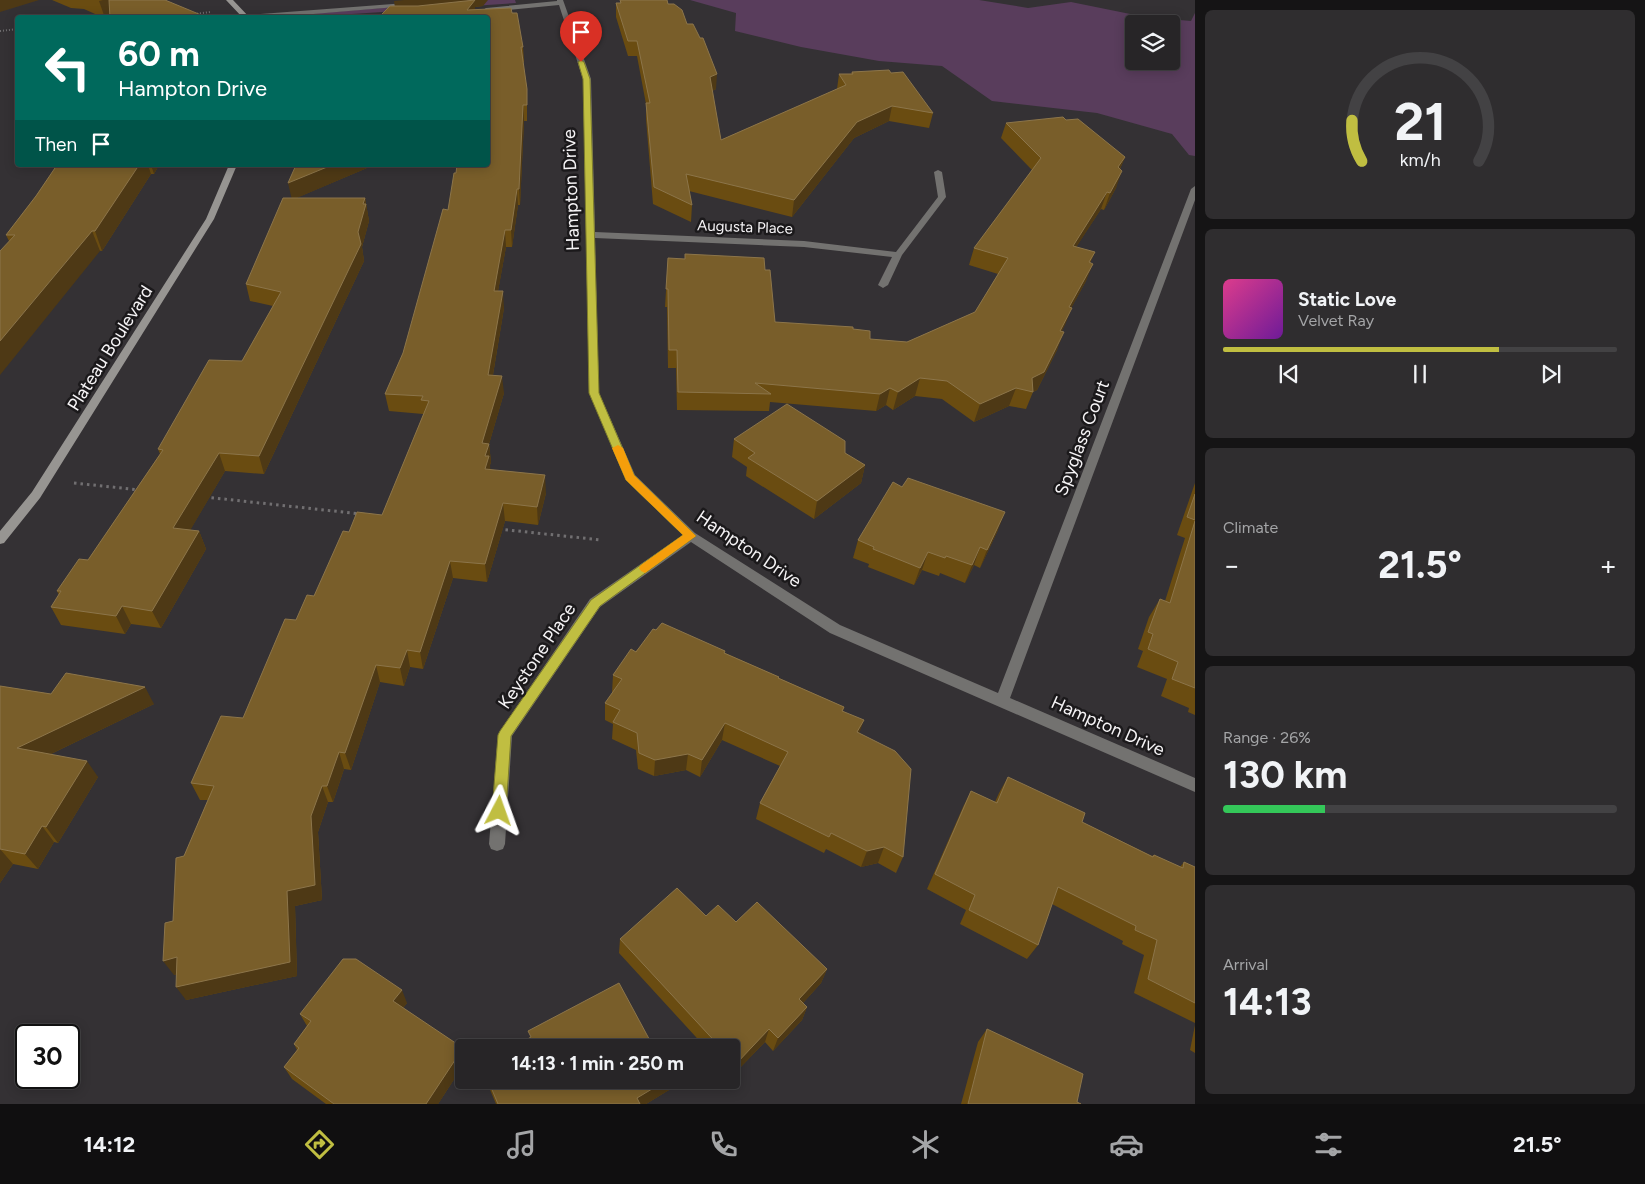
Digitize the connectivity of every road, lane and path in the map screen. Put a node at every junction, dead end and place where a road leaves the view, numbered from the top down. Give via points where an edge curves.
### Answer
1 (229, 0) edge
2 (560, 2) edge
3 (418, 4) edge
4 (481, 10) edge
5 (215, 12) dead end
6 (191, 14) edge
7 (244, 15) edge
8 (272, 15) edge
9 (15, 29) edge
10 (0, 31) edge
11 (233, 167) edge
12 (938, 172) dead end
13 (1195, 189) edge
14 (591, 235) junction
15 (898, 255) junction
16 (883, 285) dead end
17 (46, 480) junction
18 (141, 490) edge
19 (200, 497) edge
20 (366, 515) edge
21 (493, 528) edge
22 (691, 536) junction
23 (0, 540) edge
24 (601, 540) dead end
25 (1002, 700) junction
26 (1195, 785) edge
27 (497, 844) dead end

1 - 7 street
2 - 4 street
2 - 14 street, Hampton Drive via 586,79
3 - 8 street
5 - 6 path
9 - 10 path
11 - 17 street, Plateau Boulevard via 210,219
12 - 15 street via 942,197
13 - 25 street, Spyglass Court
14 - 15 street, Augusta Place via 804,244
14 - 22 street, Hampton Drive via 594,393 630,477
15 - 16 street
17 - 18 path
17 - 23 street, Plateau Boulevard
19 - 20 path
21 - 24 path
22 - 25 street, Hampton Drive via 835,629
22 - 27 street, Keystone Place via 595,603 505,735
25 - 26 street, Hampton Drive

